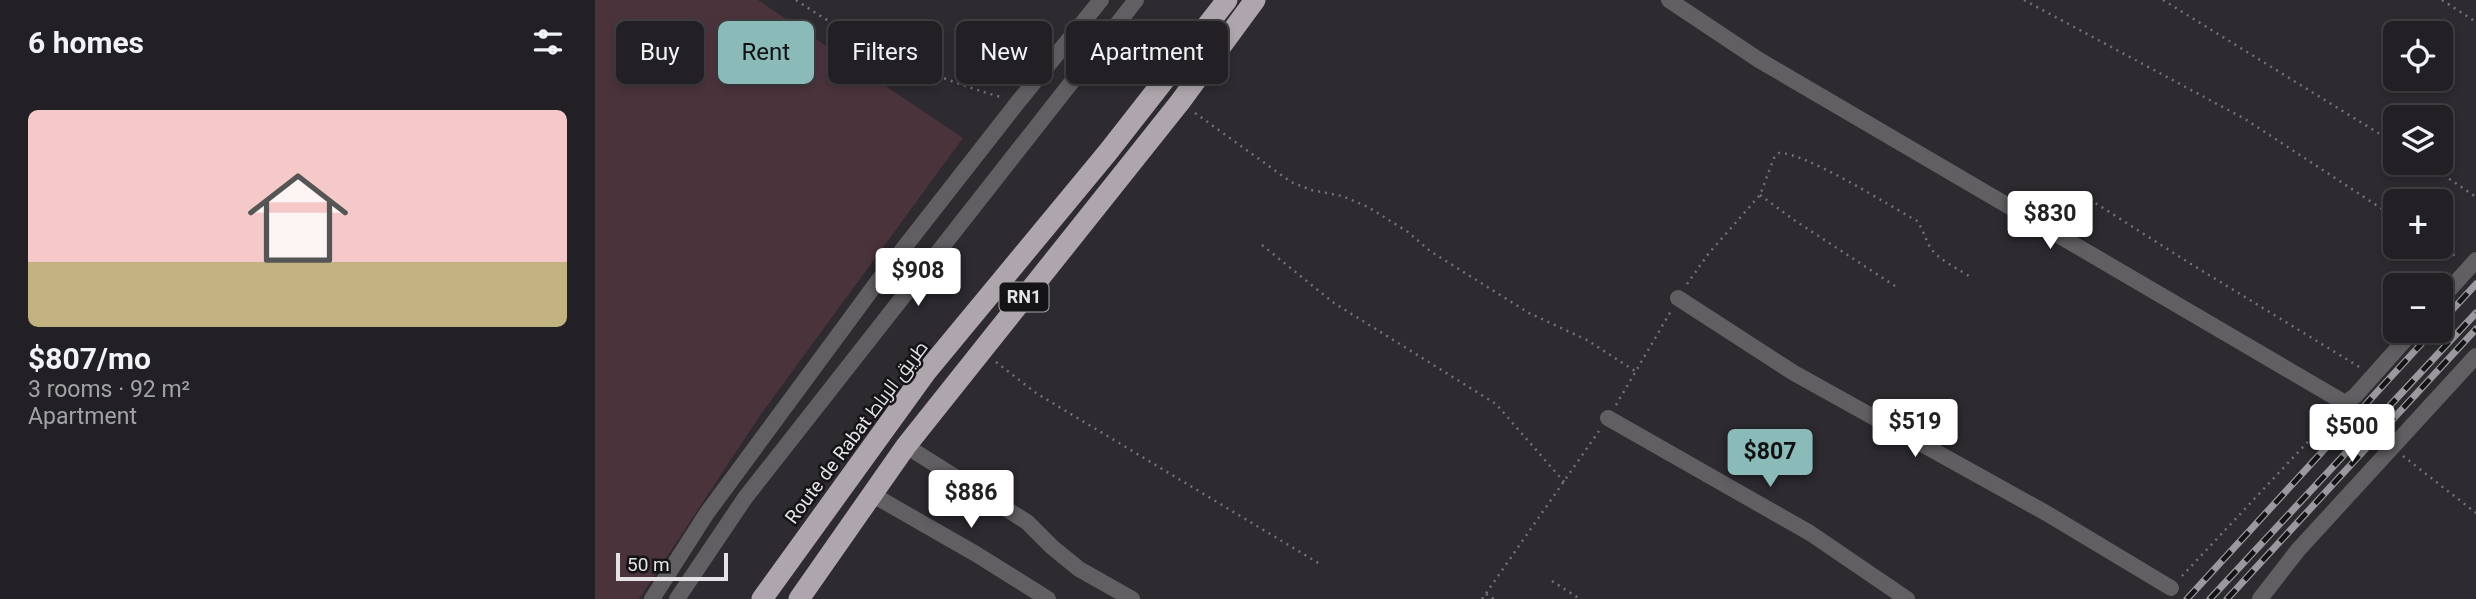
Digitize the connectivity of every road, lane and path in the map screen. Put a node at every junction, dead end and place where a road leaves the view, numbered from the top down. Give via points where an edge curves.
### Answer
1 (796, 0) edge
2 (1101, 0) edge
3 (1136, 0) edge
4 (1227, 0) edge
5 (1255, 0) edge
6 (1669, 0) edge
7 (2024, 0) edge
8 (2163, 0) edge
9 (2442, 0) edge
10 (2476, 22) edge
11 (1018, 102) junction
12 (1180, 102) junction
13 (2383, 136) edge
14 (2444, 175) edge
15 (2078, 192) dead end
16 (1760, 195) junction
17 (2476, 197) edge
18 (2383, 209) edge
19 (1262, 245) dead end
20 (2453, 253) edge
21 (2473, 263) edge
22 (1972, 278) dead end
23 (1895, 286) dead end
24 (2453, 286) edge
25 (1678, 299) junction
26 (2402, 343) edge
27 (981, 350) junction
28 (2476, 356) edge
29 (1636, 371) junction
30 (2373, 375) junction
31 (2345, 403) junction
32 (1608, 418) junction
33 (906, 446) junction
34 (2392, 447) junction
35 (1565, 483) junction
36 (873, 495) junction
37 (2476, 513) edge
38 (1320, 564) dead end
39 (781, 572) junction
40 (1552, 581) dead end
41 (2171, 588) joint
42 (1486, 594) junction
43 (808, 596) edge
44 (652, 599) edge
45 (677, 599) edge
46 (762, 599) edge
47 (1048, 599) edge
48 (1132, 599) edge
49 (1482, 599) edge
50 (1494, 599) edge
51 (1580, 599) edge
52 (1907, 599) edge
53 (2260, 599) edge

1 - 11 path via 861,42 918,69
2 - 11 street
3 - 45 street via 745,498
4 - 39 highway, Route de Rabat طريق الرباط / RN1 via 926,372
5 - 12 highway, RN1
6 - 31 street via 1759,60
7 - 18 path via 2245,119
8 - 13 path
9 - 10 path
11 - 44 street via 878,281 707,513
12 - 27 highway, RN1
12 - 29 path via 1291,182 1368,207 1520,307
14 - 17 path
15 - 30 path
16 - 22 path via 1775,158 1789,153 1917,221 1937,255
16 - 23 path
16 - 25 path via 1694,272
19 - 35 path via 1334,303 1496,404
20 - 21 path
21 - 24 street
25 - 29 path
25 - 41 street via 1794,373
26 - 30 street
27 - 33 highway, RN1
27 - 38 path via 1036,393
28 - 34 street
29 - 32 path
30 - 31 street
31 - 41 path
32 - 35 path
32 - 52 street via 1810,533
33 - 36 highway, RN1
33 - 48 street via 1027,522 1079,569
34 - 37 path
34 - 53 street
35 - 42 path
36 - 43 highway, RN1 via 832,549
36 - 47 street
39 - 43 highway
39 - 46 highway, Route de Rabat طريق الرباط / RN1
40 - 51 path
42 - 49 path
42 - 50 path

